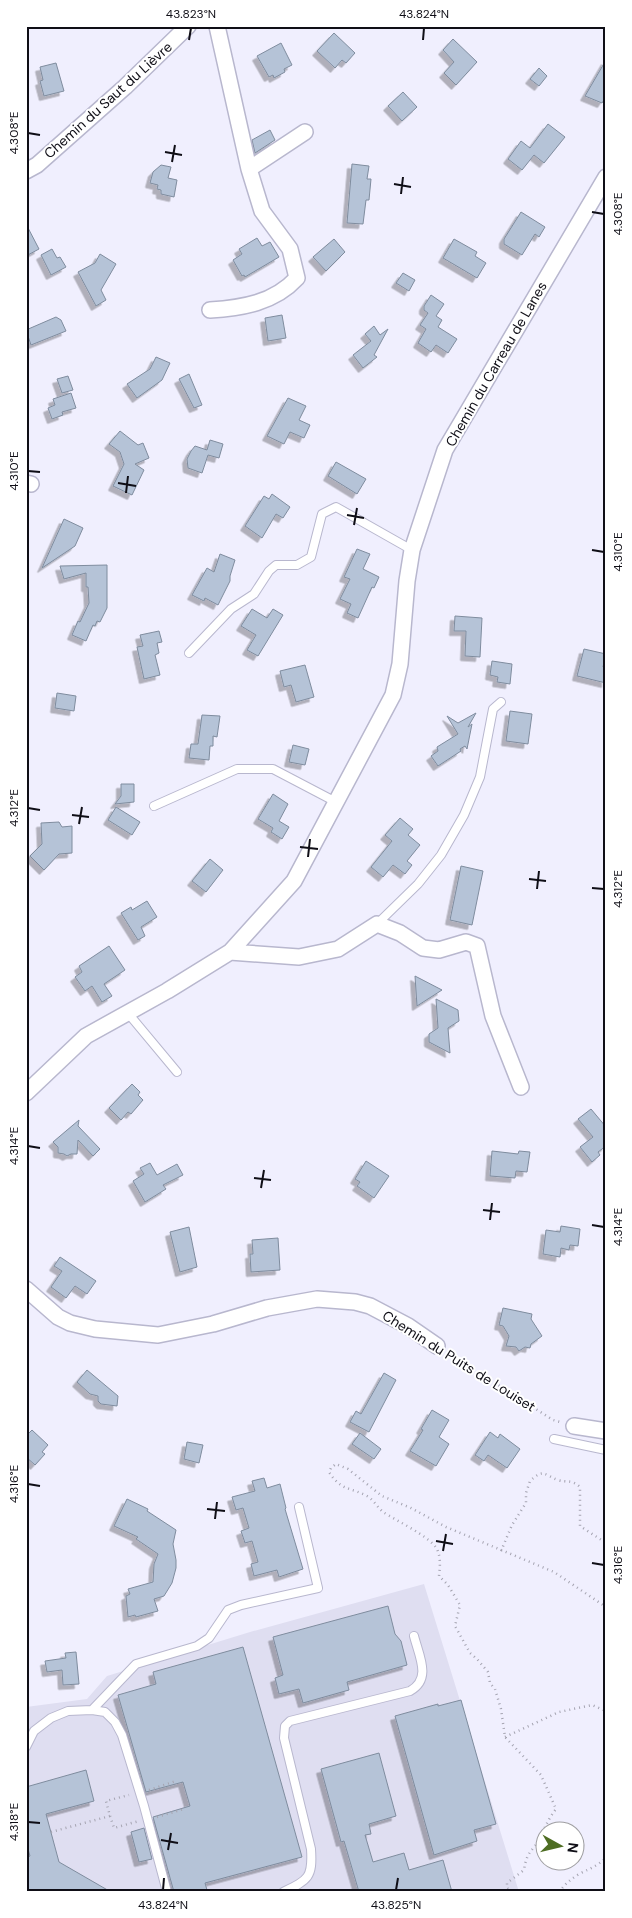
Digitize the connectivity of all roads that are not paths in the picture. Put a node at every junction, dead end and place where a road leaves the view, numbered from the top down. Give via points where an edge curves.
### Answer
1 (188, 26) edge
2 (217, 26) edge
3 (305, 132) dead end
4 (249, 169) junction
5 (26, 172) edge
6 (606, 178) edge
7 (210, 310) dead end
8 (412, 550) junction
9 (189, 653) dead end
10 (501, 702) dead end
11 (336, 802) junction
12 (154, 806) dead end
13 (376, 924) junction
14 (230, 952) junction
15 (127, 1012) junction
16 (177, 1072) dead end
17 (521, 1087) dead end
18 (26, 1093) edge
19 (26, 1289) edge
20 (437, 1346) road end
21 (574, 1426) road end
22 (606, 1432) edge
23 (554, 1439) dead end
24 (606, 1450) edge
25 (299, 1507) dead end
26 (414, 1636) dead end
27 (92, 1710) junction
28 (26, 1747) edge
29 (167, 1892) edge
30 (283, 1892) edge

1 - 5 street, Chemin du Saut du Lièvre via 125,87
2 - 4 street
3 - 4 street
4 - 7 street via 262,211 290,249 297,278 268,299 235,308
6 - 8 street, Chemin du Carreau de Lanes via 445,450
8 - 9 lane via 336,507 322,514 311,557 297,566 276,565 254,594 231,609
8 - 11 street, Chemin du Carreau de Lanes via 400,664 393,695
10 - 13 lane via 493,710 480,777 464,815 441,855 418,884
11 - 12 lane via 273,769 237,769
11 - 14 street, Chemin du Carreau de Lanes via 294,881
13 - 14 street via 338,949 299,957
13 - 17 street via 400,933 423,948 439,950 466,942 477,946 493,1016
14 - 15 street, Chemin du Carreau de Lanes
15 - 16 lane
15 - 18 street, Chemin du Carreau de Lanes via 86,1036
19 - 20 street, Chemin du Puits de Louiset via 58,1317 70,1323 158,1335 318,1299 355,1302 370,1306 408,1326
21 - 22 street
23 - 24 lane
25 - 27 lane via 318,1588 228,1610 209,1638 197,1646 136,1664
26 - 30 lane via 423,1671 417,1687 290,1721 285,1726 284,1738 311,1849 312,1867 308,1878
27 - 28 lane via 68,1711 50,1718 34,1731
27 - 29 lane via 105,1712 122,1735

